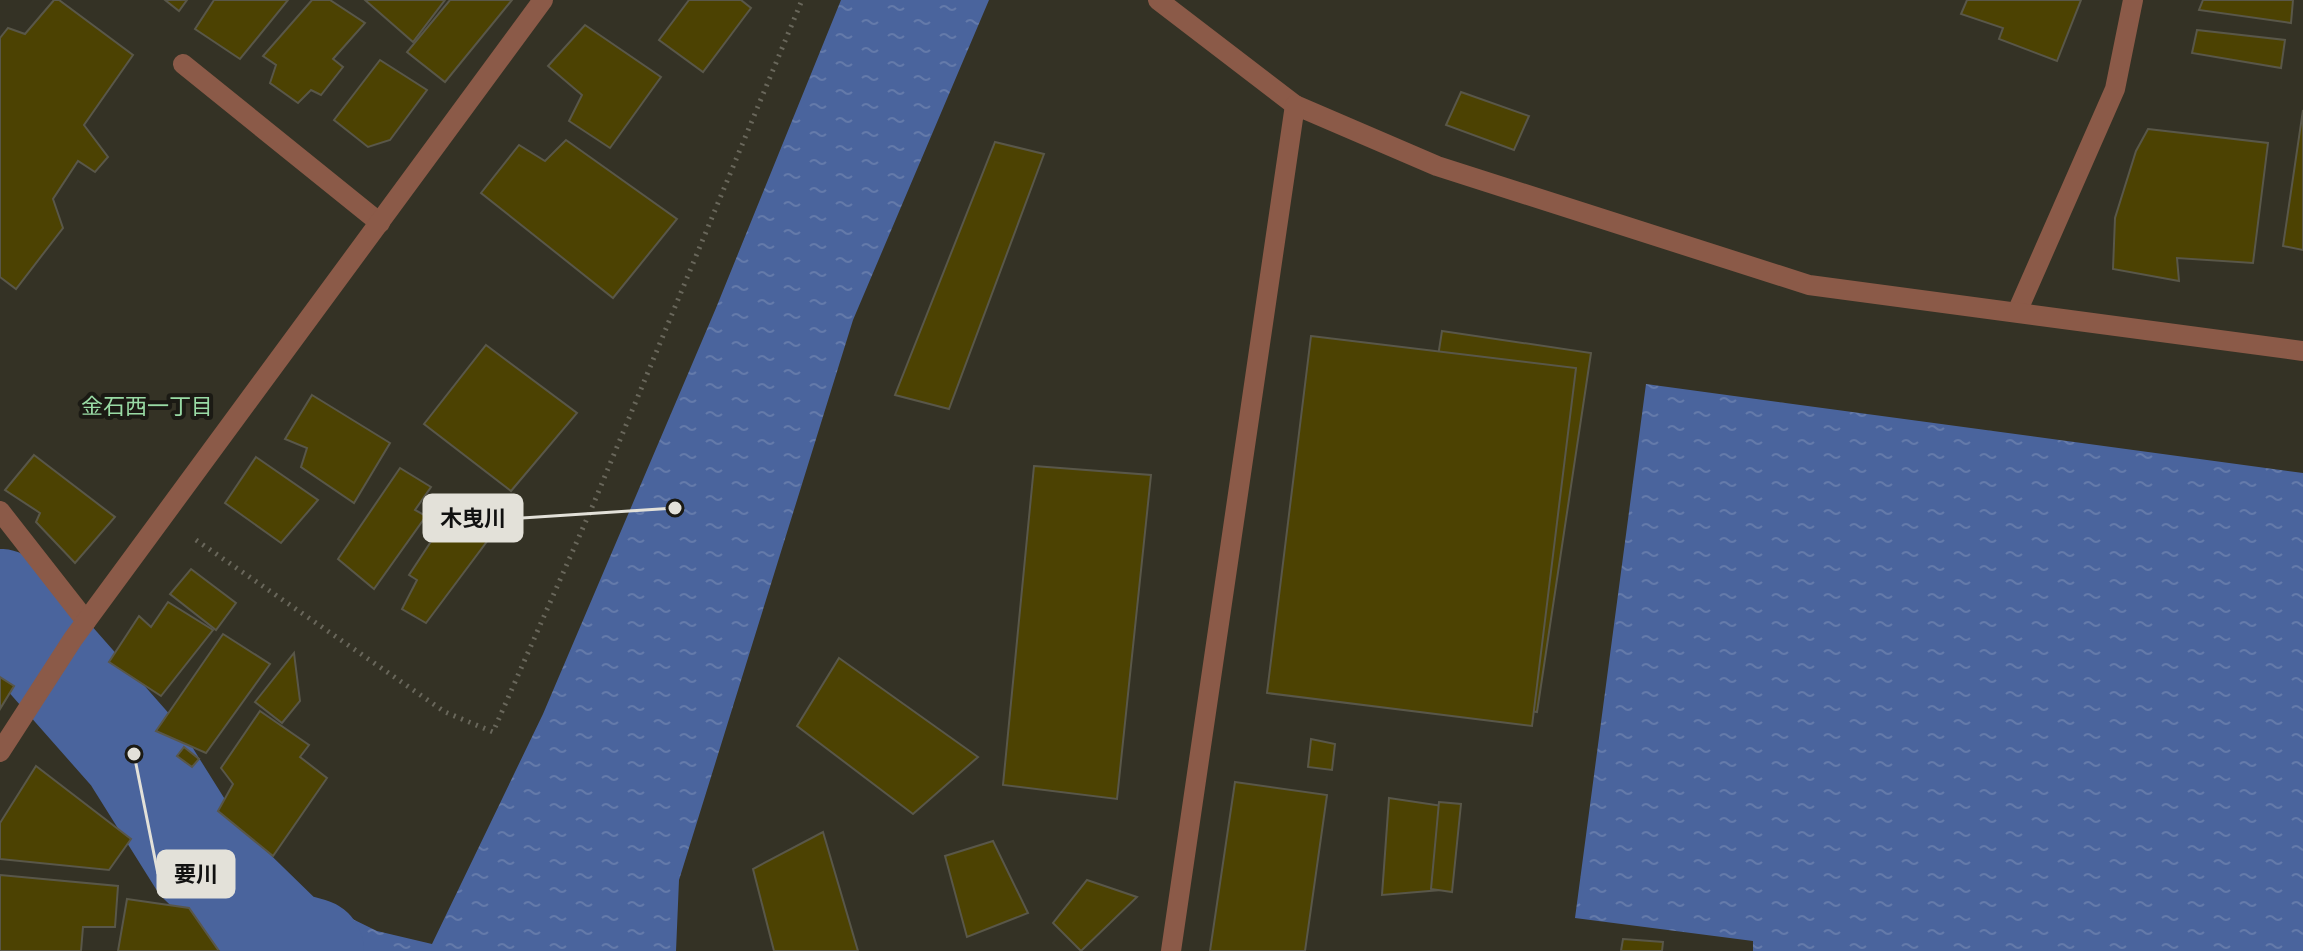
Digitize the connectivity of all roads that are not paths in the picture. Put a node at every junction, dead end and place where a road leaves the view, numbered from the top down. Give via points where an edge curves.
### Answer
1 (543, 0) edge
2 (1158, 0) edge
3 (2133, 0) edge
4 (183, 64) dead end
5 (1295, 105) junction
6 (380, 223) junction
7 (2017, 312) junction
8 (2303, 351) edge
9 (0, 511) edge
10 (86, 621) junction
11 (0, 752) edge
12 (1171, 951) edge

1 - 6 street
2 - 5 street
3 - 7 street via 2115,89
4 - 6 street
5 - 7 street via 1437,166 1809,285
5 - 12 street
6 - 10 street
7 - 8 street
9 - 10 street
10 - 11 street

